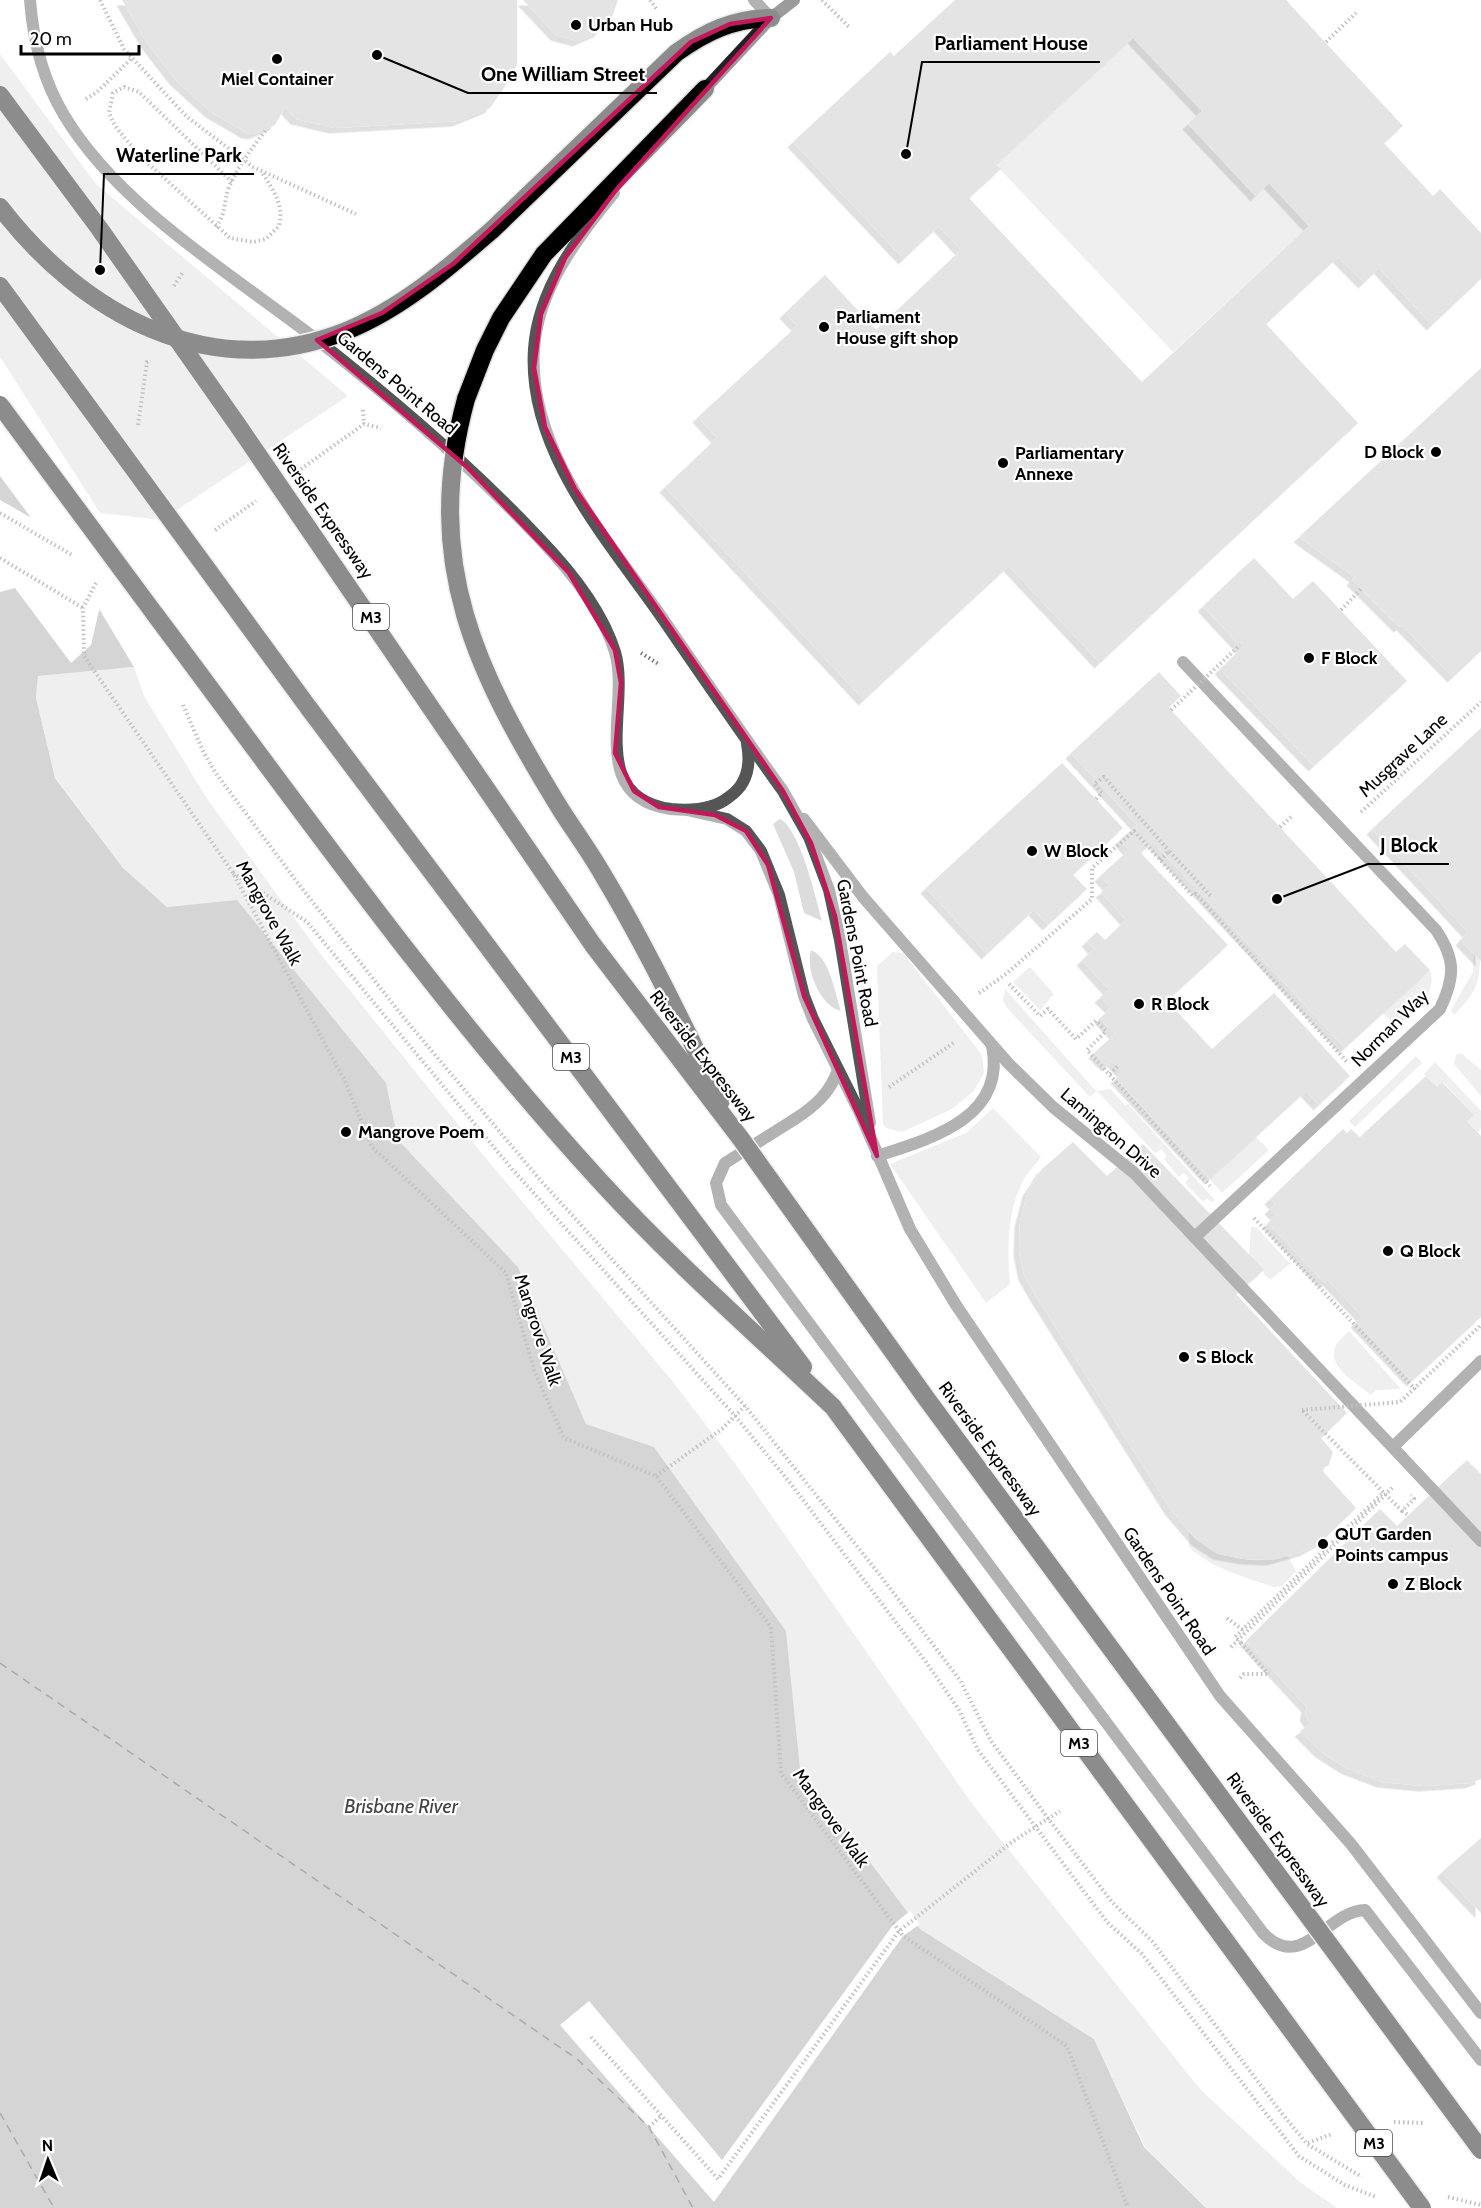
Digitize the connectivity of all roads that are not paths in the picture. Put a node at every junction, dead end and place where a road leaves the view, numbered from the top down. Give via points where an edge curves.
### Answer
1 (30, 0) edge
2 (754, 0) edge
3 (794, 0) edge
4 (771, 18) junction
5 (705, 89) junction
6 (0, 95) edge
7 (0, 207) edge
8 (0, 286) edge
9 (0, 405) edge
10 (1183, 662) dead end
11 (746, 740) junction
12 (783, 791) junction
13 (687, 810) junction
14 (992, 1044) junction
15 (838, 1070) junction
16 (741, 1140) junction
17 (877, 1156) junction
18 (1195, 1237) junction
19 (1481, 1361) edge
20 (833, 1407) junction
21 (1393, 1447) junction
22 (1481, 1541) edge
23 (1481, 2013) edge
24 (1481, 2060) edge
25 (1481, 2150) edge
26 (1422, 2208) edge

1 - 13 street, Gardens Point Road via 34,39 58,105 109,172 152,213 392,401 514,512 569,573 603,624 615,650 621,683 615,753 625,781 647,802
2 - 4 street
3 - 4 main road
4 - 5 main road, M3
4 - 7 highway, bridge via 745,20 711,30 676,53 492,230 407,298 347,330 292,346 240,350 192,344 133,322 51,264
5 - 11 street, Gardens Point Road via 616,190 565,258 541,314 534,368 545,427 575,489
5 - 16 highway, M3, bridge via 537,263 518,291 485,350 466,399 453,460 450,516 456,583 470,638 510,723 625,913
6 - 16 highway, Riverside Expressway / M3, bridge via 239,427 593,945
8 - 20 highway, M3, bridge via 315,717
9 - 20 highway, M3, bridge via 397,934 534,1106 639,1221
10 - 18 street, Norman Way via 1436,930 1450,950 1448,991 1440,1009
11 - 12 street, Gardens Point Road
11 - 13 street, Gardens Point Road via 750,764 737,791 718,804
12 - 14 street, Lamington Drive via 840,868
12 - 17 street, Gardens Point Road via 809,837 829,890
13 - 15 street, Gardens Point Road via 727,819 746,831 761,851 779,895 804,996
14 - 17 street via 996,1065 973,1114 932,1138
14 - 18 street, Lamington Drive via 1053,1107 1134,1173
15 - 17 street, Gardens Point Road
15 - 24 street via 820,1100 724,1163 716,1184 721,1205 1263,1933 1278,1946 1299,1946 1351,1913 1365,1910
16 - 25 highway, Riverside Expressway / M3, bridge via 926,1398
17 - 23 street, Gardens Point Road via 930,1265 1203,1674 1231,1711 1351,1844
18 - 21 street, Lamington Drive
19 - 21 street
20 - 26 highway, M3, bridge
21 - 22 street, Lamington Drive

